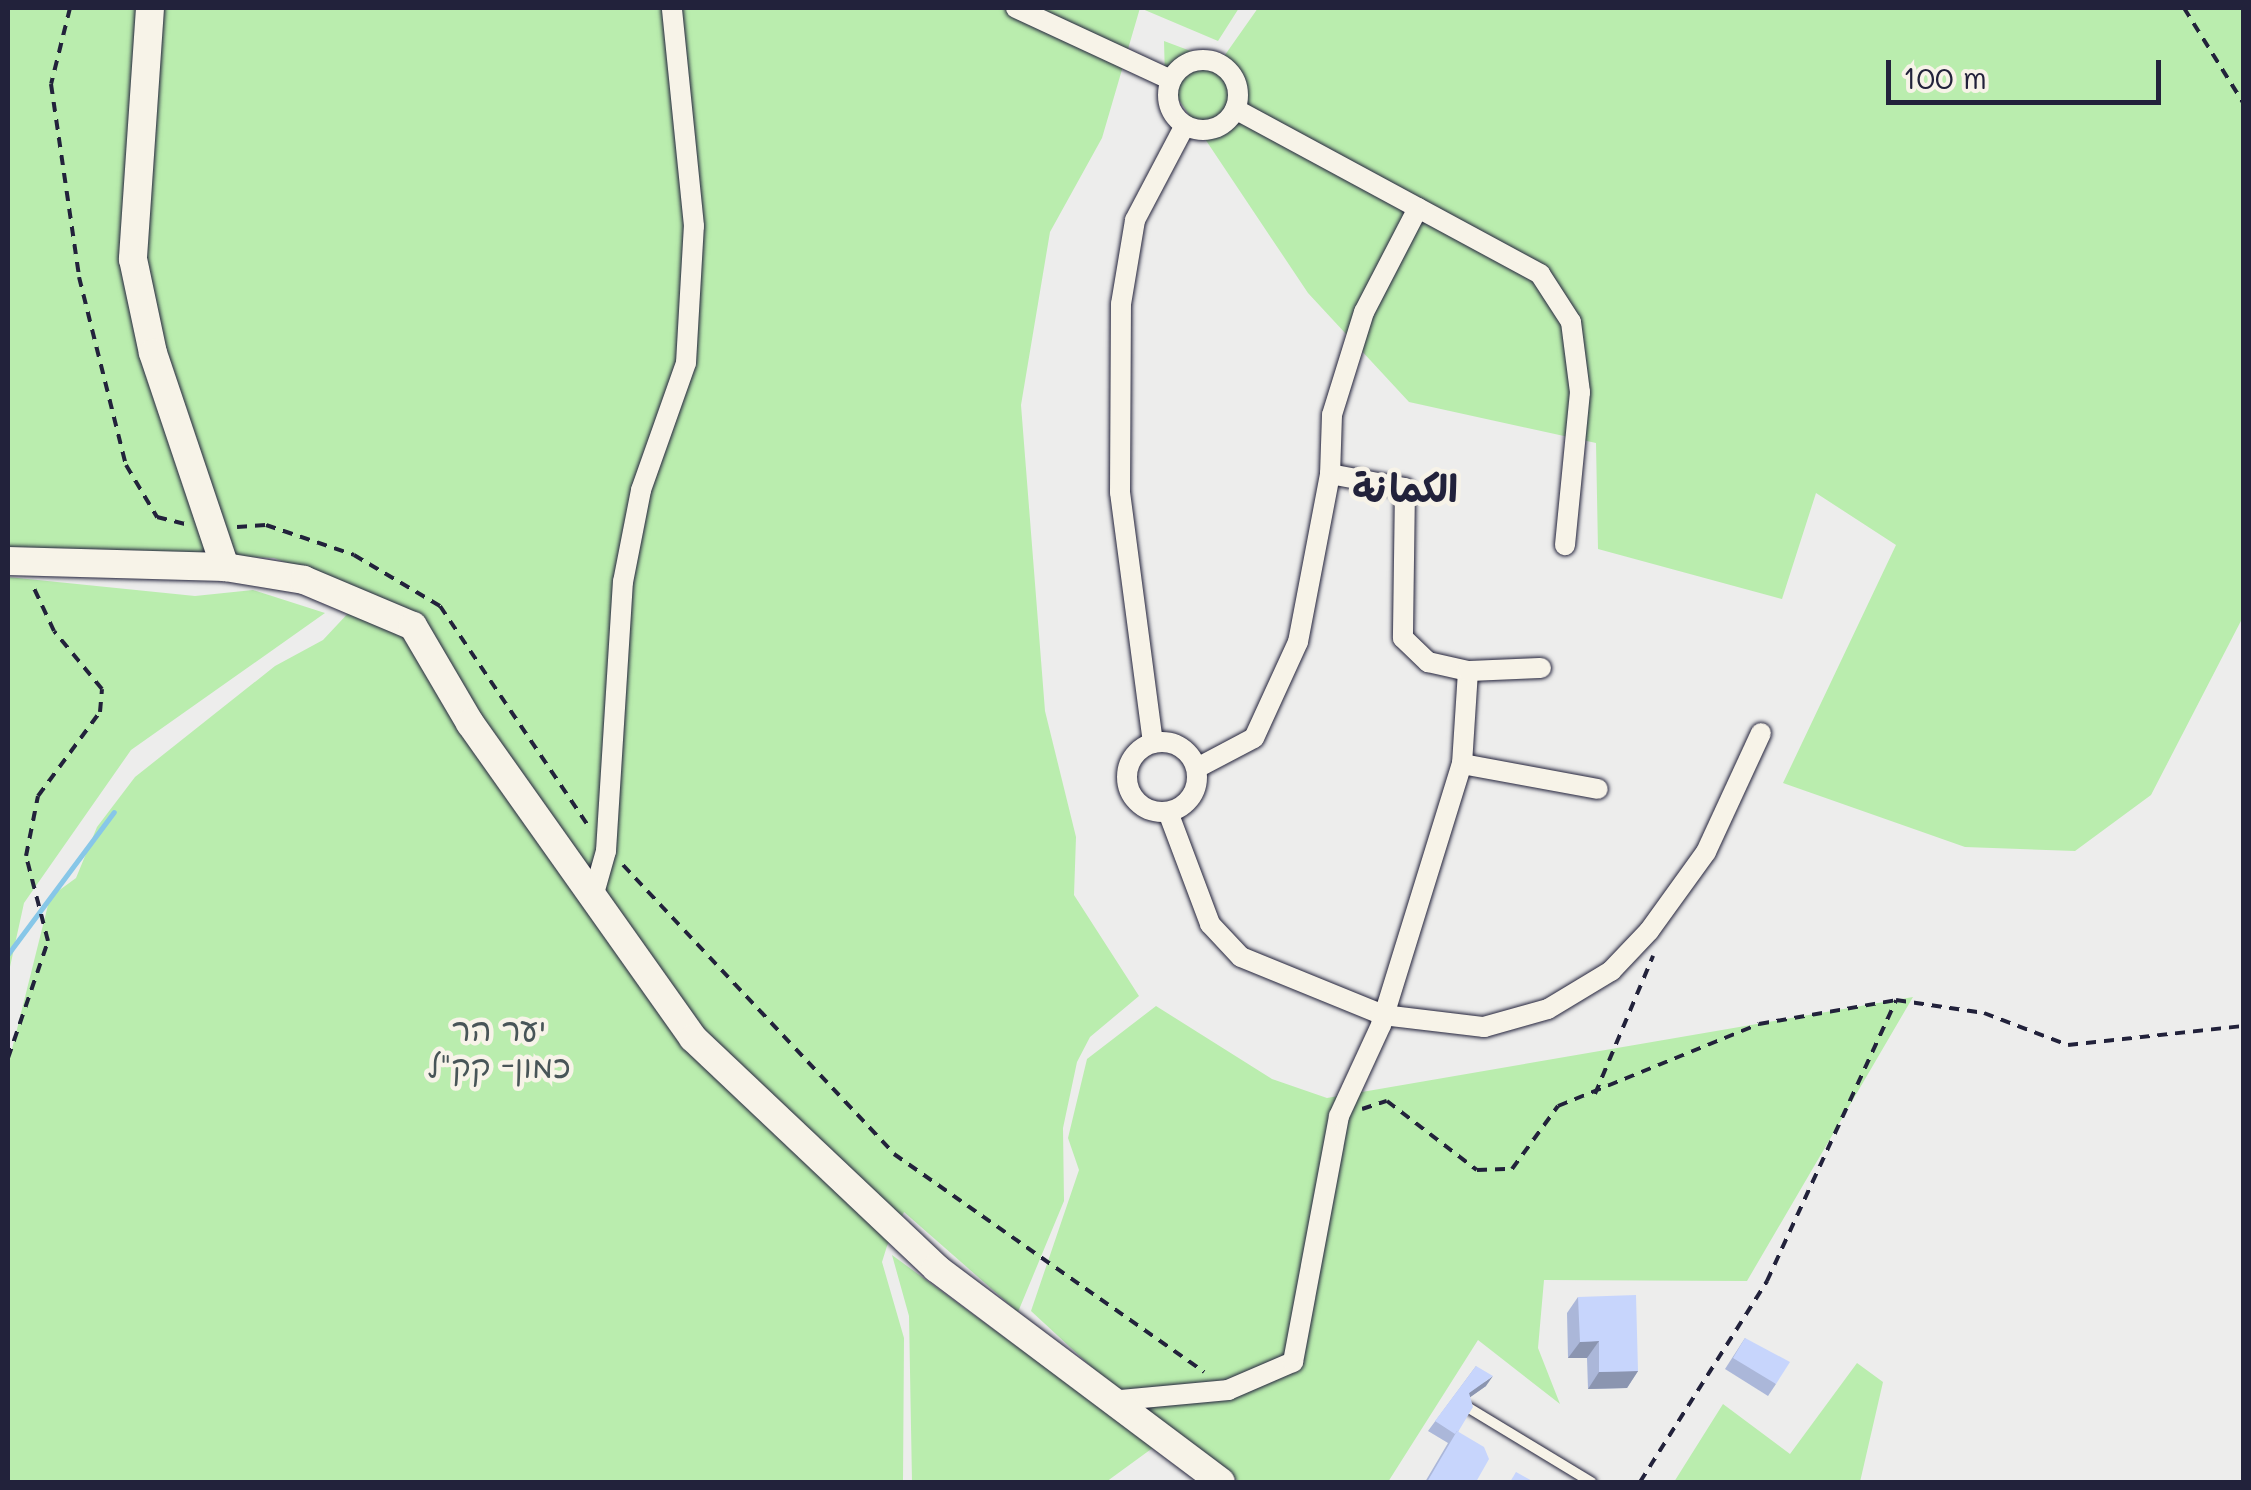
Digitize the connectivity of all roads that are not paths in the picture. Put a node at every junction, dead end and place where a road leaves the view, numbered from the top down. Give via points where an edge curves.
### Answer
1 (150, 8) edge
2 (672, 8) edge
3 (1016, 8) edge
4 (1171, 80) junction
5 (1235, 109) junction
6 (1185, 126) junction
7 (1418, 208) junction
8 (1330, 474) junction
9 (1565, 545) dead end
10 (19, 563) edge
11 (225, 567) junction
12 (1541, 668) dead end
13 (1468, 671) junction
14 (1761, 733) dead end
15 (1153, 743) junction
16 (1462, 764) junction
17 (1197, 768) junction
18 (1598, 788) dead end
19 (1168, 812) junction
20 (594, 897) junction
21 (1384, 1015) junction
22 (1110, 1401) junction
23 (1469, 1408) edge
24 (1222, 1482) edge
25 (1591, 1482) edge

1 - 11 main road via 134,259 154,354
2 - 20 street via 694,226 686,363 641,490 623,582 606,851
3 - 4 street
4 - 5 street via 1192,61 1214,61 1237,86
4 - 6 street via 1170,108
5 - 6 street via 1220,126
5 - 7 street
6 - 15 street via 1135,220 1121,304 1120,492
7 - 8 street via 1364,312 1332,415
7 - 9 street via 1540,274 1570,322 1580,392
8 - 13 street via 1404,488 1403,638 1428,662
8 - 17 street via 1298,642 1254,738
10 - 11 main road
11 - 20 main road via 304,580 413,626
12 - 13 street
13 - 16 street
14 - 21 street via 1706,852 1611,971 1548,1008 1484,1027
15 - 17 street via 1184,749
15 - 19 street via 1133,757 1130,790 1145,808
16 - 18 street
16 - 21 street
17 - 19 street via 1188,801
19 - 21 street via 1210,924 1241,957
20 - 22 main road via 693,1038 936,1268
21 - 22 street via 1340,1116 1293,1362 1228,1390
22 - 24 main road
23 - 25 lane

